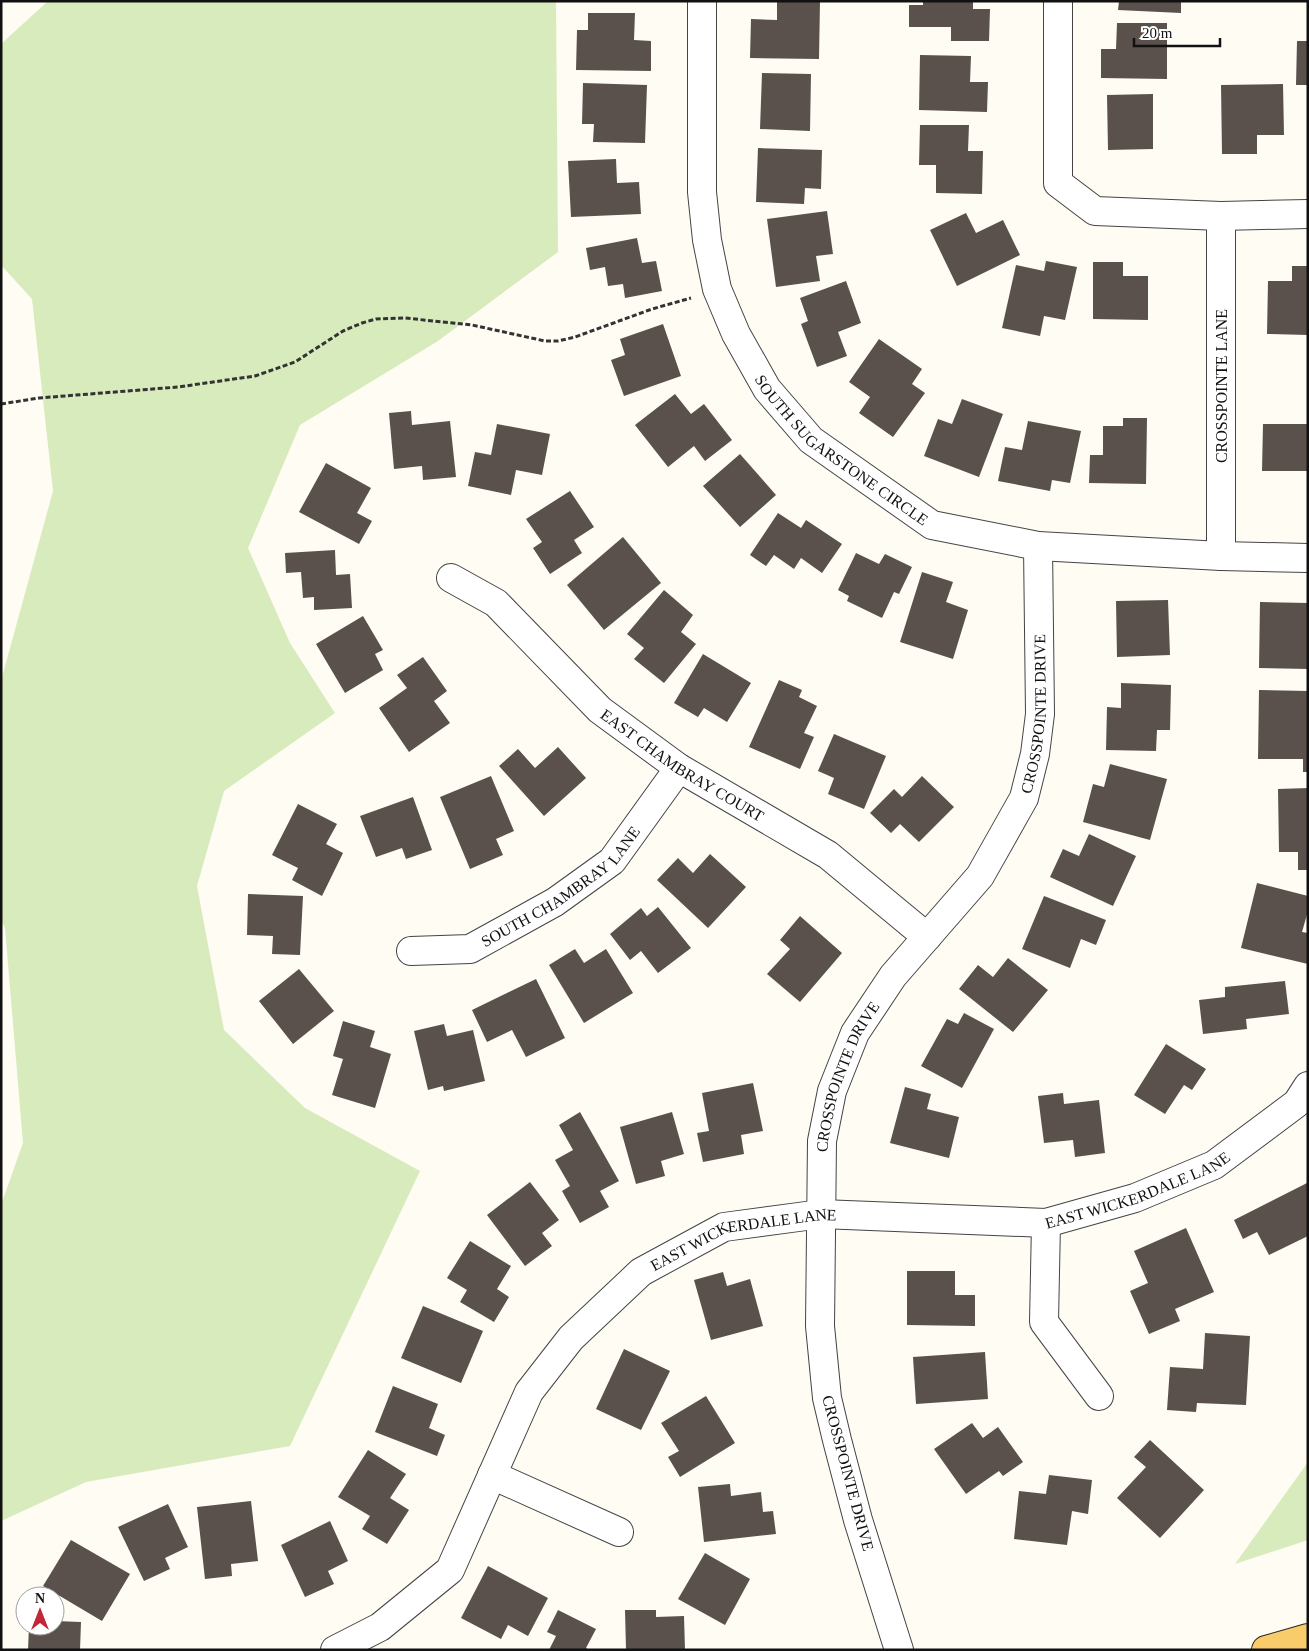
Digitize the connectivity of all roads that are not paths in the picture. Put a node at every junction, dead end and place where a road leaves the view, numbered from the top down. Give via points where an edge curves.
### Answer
1 (702, 1) edge
2 (1058, 1) edge
3 (1308, 214) edge
4 (1221, 216) junction
5 (1038, 546) junction
6 (1221, 556) junction
7 (1308, 558) edge
8 (451, 578) dead end
9 (679, 768) junction
10 (927, 937) junction
11 (411, 951) dead end
12 (1308, 1086) edge
13 (821, 1214) junction
14 (1046, 1222) junction
15 (1099, 1396) dead end
16 (492, 1475) junction
17 (619, 1532) dead end
18 (1308, 1638) edge
19 (335, 1650) edge
20 (899, 1650) edge
21 (1266, 1650) edge

1 - 5 street, SOUTH SUGARSTONE CIRCLE via 702,192 707,240 717,289 736,334 767,388 811,440 932,525
2 - 4 street via 1058,183 1094,211
3 - 4 street
4 - 6 street, CROSSPOINTE LANE
5 - 6 street, SOUTH SUGARSTONE CIRCLE
5 - 10 street, CROSSPOINTE DRIVE via 1040,714 1035,754 1024,798 980,876
6 - 7 street, SOUTH SUGARSTONE CIRCLE
8 - 9 street, EAST CHAMBRAY COURT via 496,603 600,710
9 - 10 street, EAST CHAMBRAY COURT via 828,855
9 - 11 street, SOUTH CHAMBRAY LANE via 612,861 555,902 470,948
10 - 13 street, CROSSPOINTE DRIVE via 894,976 855,1032 832,1091 822,1141
12 - 14 street, EAST WICKERDALE LANE via 1297,1103 1214,1165 1135,1198
13 - 14 street, EAST WICKERDALE LANE
13 - 16 street, EAST WICKERDALE LANE via 724,1227 641,1272 571,1338 529,1392
13 - 20 street, CROSSPOINTE DRIVE via 820,1326 827,1398 858,1520
14 - 15 street via 1044,1322
16 - 17 street
16 - 19 street, EAST WICKERDALE LANE via 450,1570 380,1627
18 - 21 main road

